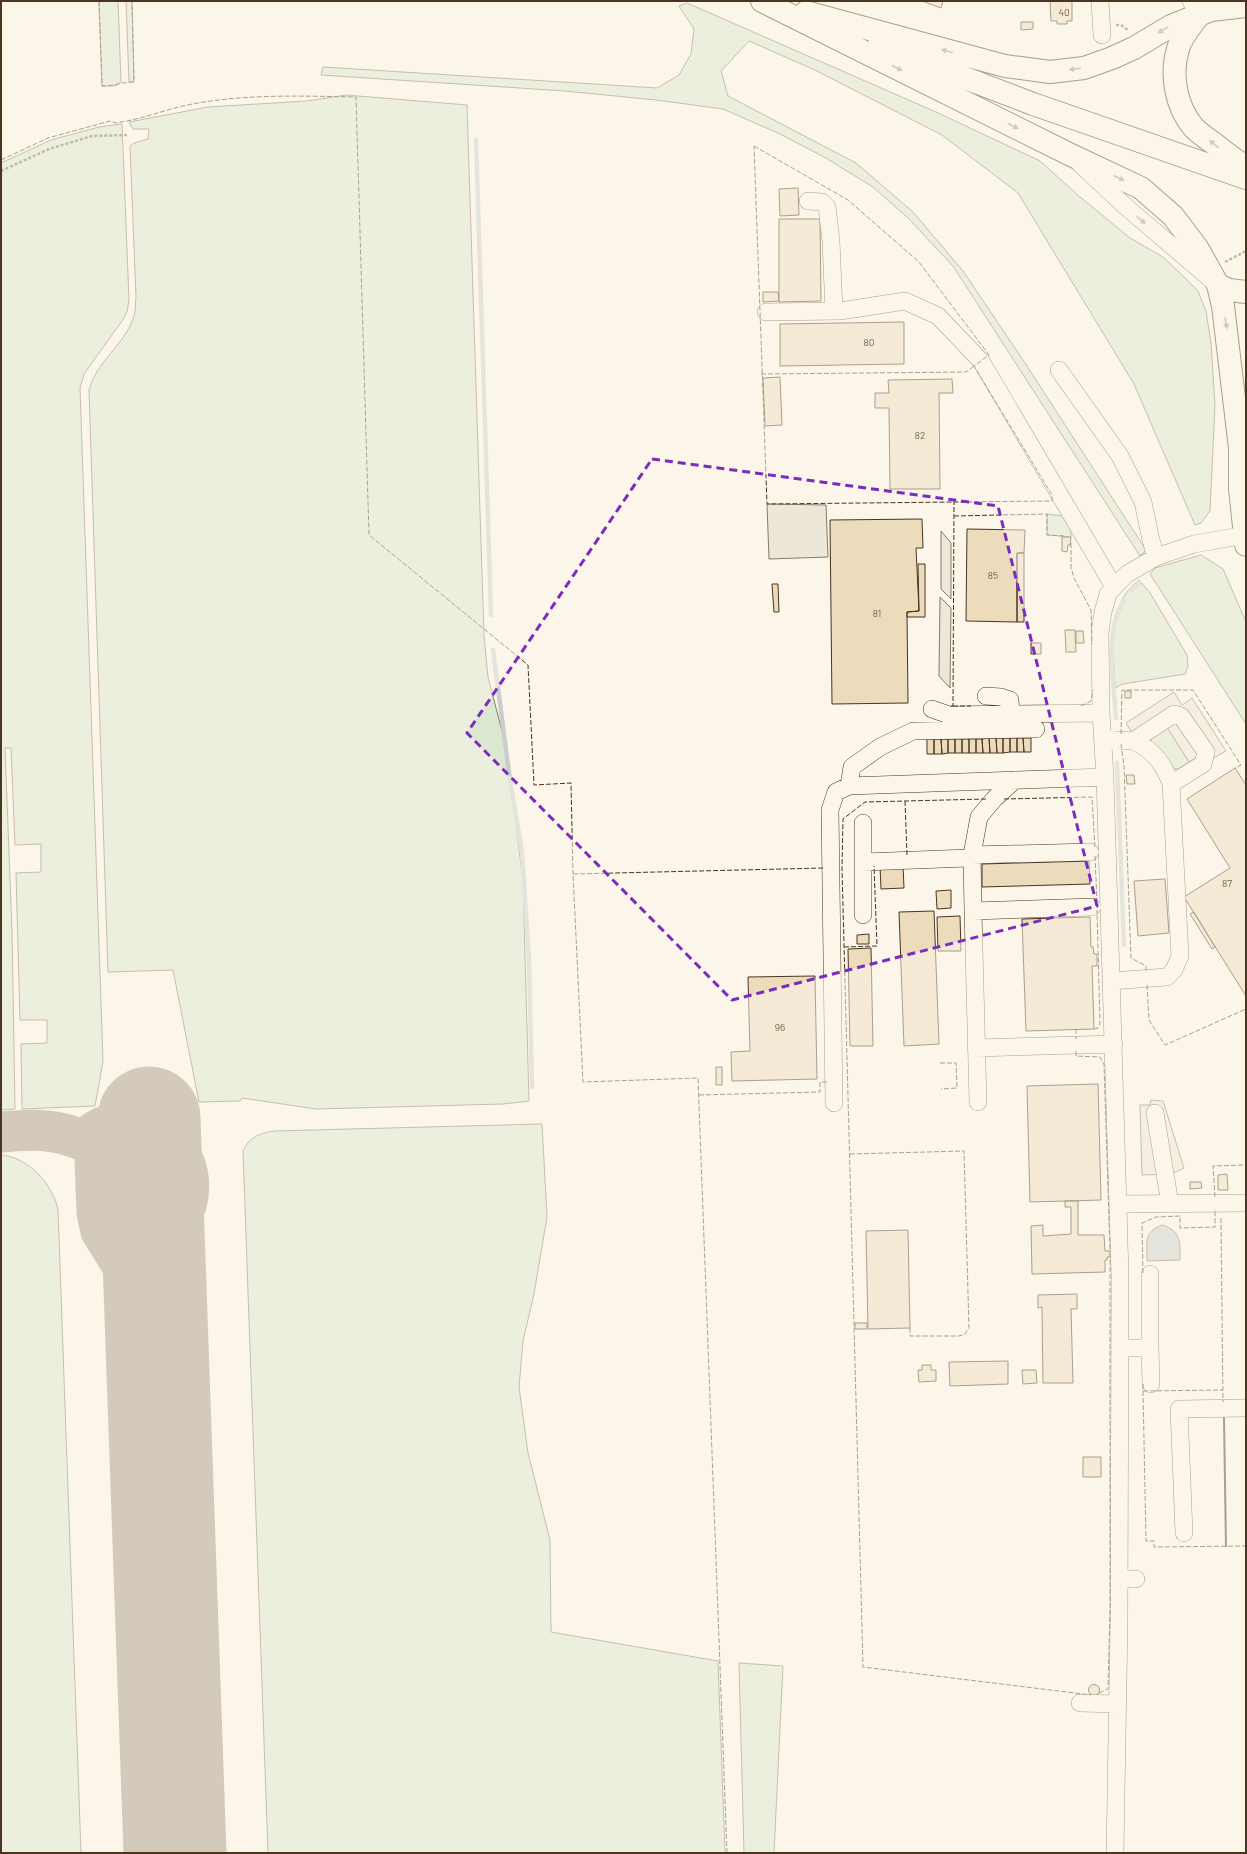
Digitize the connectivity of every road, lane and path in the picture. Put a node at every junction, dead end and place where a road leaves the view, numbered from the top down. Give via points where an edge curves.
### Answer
1 (764, 1) edge
2 (1100, 1) edge
3 (1246, 6) edge
4 (1195, 8) edge
5 (1102, 29) joint
6 (1142, 43) junction
7 (127, 135) dead end
8 (1246, 166) edge
9 (1, 171) edge
10 (1246, 178) edge
11 (808, 201) dead end
12 (1246, 251) edge
13 (1214, 278) junction
14 (1246, 292) edge
15 (834, 311) junction
16 (766, 312) dead end
17 (1059, 370) dead end
18 (1246, 415) edge
19 (1240, 448) junction
20 (1245, 539) edge
21 (1156, 556) junction
22 (1114, 587) junction
23 (986, 696) dead end
24 (932, 709) dead end
25 (1101, 713) junction
26 (1011, 714) junction
27 (990, 722) junction
28 (1036, 729) dead end
29 (1103, 739) junction
30 (1133, 741) junction
31 (1105, 777) junction
32 (1015, 780) junction
33 (1171, 784) junction
34 (849, 786) junction
35 (863, 823) dead end
36 (1090, 852) dead end
37 (972, 855) junction
38 (864, 862) junction
39 (1092, 906) dead end
40 (973, 911) junction
41 (863, 915) dead end
42 (1111, 981) junction
43 (1114, 1044) junction
44 (976, 1048) junction
45 (978, 1102) dead end
46 (834, 1103) dead end
47 (1155, 1113) dead end
48 (1246, 1203) edge
49 (1119, 1204) junction
50 (1170, 1204) junction
51 (1150, 1274) dead end
52 (1120, 1348) junction
53 (1150, 1348) junction
54 (1151, 1384) dead end
55 (1246, 1408) edge
56 (1184, 1533) dead end
57 (1120, 1579) junction
58 (1136, 1579) dead end
59 (1080, 1703) dead end
60 (1118, 1704) junction
61 (1115, 1853) edge

6 -> 1 main road via 1084,68 1050,72 1005,66 972,58
1 - 10 main road via 1033,104
1 -> 13 main road via 1141,188 1173,216 1198,249
2 - 5 street
3 - 4 main road via 1211,10
4 -> 6 main road
8 -> 4 main road via 1235,161 1194,128 1176,94 1174,62
5 - 6 path via 1121,25
7 - 9 path via 92,136 49,149
11 - 15 street via 822,202 827,207
12 - 13 path
13 - 14 main road via 1228,290
13 -> 19 main road via 1227,328
15 - 16 street
15 - 22 street via 905,301 938,316 981,361
17 - 21 street via 1120,456 1143,502
18 - 19 main road
19 - 20 main road via 1240,489
20 - 21 street via 1194,544
21 - 22 street via 1127,574
22 - 25 street via 1108,594 1100,632
23 - 26 street via 1010,700
24 - 27 street via 949,715
25 - 26 street
25 - 29 street
26 - 27 street
27 - 28 street
27 - 34 street via 913,731 880,747 852,767
29 - 30 street
29 - 31 street
30 - 33 street via 1148,748 1158,759
30 - 33 street via 1174,714 1182,716 1206,752 1204,764
31 - 32 street
31 - 42 street
32 - 34 street
32 - 37 street via 979,817
33 - 42 street via 1180,956 1174,970 1167,977
34 - 46 street via 836,792 830,810
35 - 38 street
36 - 37 street
37 - 38 street via 968,858
37 - 40 street
38 - 41 street
39 - 40 street
40 - 44 street
42 - 43 street
43 - 44 street
43 - 49 street
44 - 45 street
47 - 50 street
48 - 50 street
49 - 50 street
49 - 52 street
51 - 53 street
52 - 53 street
52 - 57 street
53 - 54 street
55 - 56 street via 1179,1408
57 - 58 street
57 - 60 street
59 - 60 street
60 - 61 street

